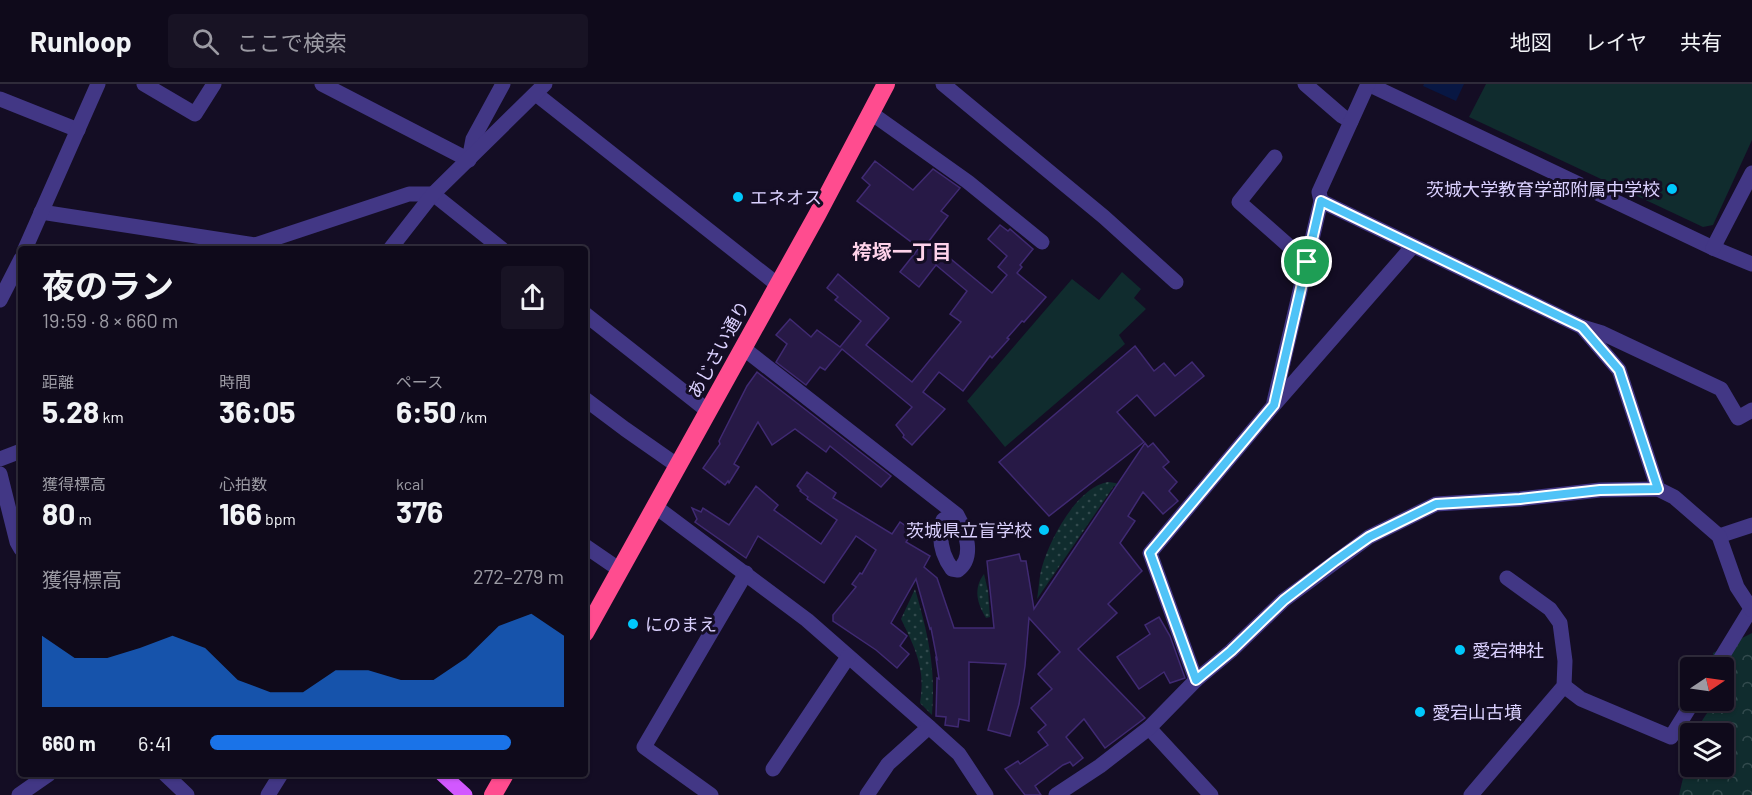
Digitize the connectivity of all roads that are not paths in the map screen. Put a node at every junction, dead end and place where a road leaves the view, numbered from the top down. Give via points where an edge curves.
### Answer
1 (98, 84) edge
2 (144, 84) edge
3 (214, 84) edge
4 (322, 84) edge
5 (503, 84) edge
6 (886, 84) edge
7 (943, 84) edge
8 (1305, 84) edge
9 (1368, 84) edge
10 (541, 89) edge
11 (0, 99) edge
12 (871, 113) junction
13 (1351, 121) junction
14 (78, 130) junction
15 (1275, 157) dead end
16 (469, 160) junction
17 (1752, 173) edge
18 (433, 194) junction
19 (1320, 196) junction
20 (41, 212) junction
21 (1042, 242) dead end
22 (26, 246) edge
23 (393, 246) edge
24 (498, 246) edge
25 (1413, 246) junction
26 (1713, 248) junction
27 (1307, 262) junction
28 (1752, 264) edge
29 (18, 265) edge
30 (1176, 282) dead end
31 (778, 285) junction
32 (0, 300) edge
33 (588, 316) edge
34 (1582, 327) junction
35 (742, 348) junction
36 (588, 401) edge
37 (1274, 405) junction
38 (1752, 410) edge
39 (708, 411) junction
40 (18, 452) edge
41 (0, 459) edge
42 (678, 466) junction
43 (0, 474) edge
44 (1658, 489) junction
45 (656, 507) junction
46 (954, 513) dead end
47 (1752, 525) edge
48 (1719, 536) junction
49 (18, 544) edge
50 (588, 548) edge
51 (621, 570) junction
52 (746, 573) junction
53 (1507, 578) dead end
54 (1751, 610) edge
55 (588, 628) edge
56 (848, 657) junction
57 (1722, 657) edge
58 (1196, 680) junction
59 (1564, 686) junction
60 (1687, 711) edge
61 (929, 727) junction
62 (1149, 728) junction
63 (772, 769) dead end
64 (45, 777) edge
65 (168, 777) edge
66 (279, 777) edge
67 (445, 777) edge
68 (503, 777) edge
69 (19, 795) edge
70 (187, 795) edge
71 (268, 795) edge
72 (465, 795) edge
73 (493, 795) edge
74 (711, 795) edge
75 (867, 795) edge
76 (986, 795) edge
77 (1056, 795) edge
78 (1211, 795) edge
79 (1471, 795) edge

1 - 14 street
2 - 3 street via 195,114
4 - 16 street
5 - 16 street via 473,139
6 - 12 highway, あじさい通り
7 - 30 street
8 - 13 street
9 - 13 street
9 - 26 street
10 - 16 street
10 - 31 street
11 - 14 street
12 - 21 street via 968,182
12 - 31 highway, あじさい通り
13 - 19 street
14 - 20 street
15 - 27 street via 1239,202
16 - 18 street
17 - 26 street
18 - 20 street via 409,194 255,245
18 - 23 street
18 - 24 street
19 - 25 street
19 - 27 street
20 - 22 street
25 - 34 street
25 - 37 street
26 - 28 street
27 - 37 street
29 - 32 street
31 - 35 highway, あじさい通り
33 - 39 street
34 - 38 street via 1721,389 1738,418
34 - 44 street via 1619,370
35 - 39 highway, あじさい通り
35 - 46 street
36 - 42 street
37 - 58 street via 1150,553
39 - 42 highway, あじさい通り
40 - 41 street
42 - 45 highway, あじさい通り
43 - 49 street
44 - 48 street via 1674,497
44 - 58 street via 1436,504 1369,537 1335,561 1284,600
45 - 51 highway, あじさい通り
45 - 52 street
47 - 48 street
48 - 54 street via 1737,587
50 - 51 street
51 - 55 highway, あじさい通り
52 - 56 street
52 - 74 street via 644,747
53 - 59 street via 1550,609 1560,623
54 - 57 street
56 - 61 street
56 - 63 street
58 - 62 street
59 - 60 street via 1581,699 1671,737
59 - 79 street
61 - 75 street via 888,764
61 - 76 street via 959,754
62 - 77 street
62 - 78 street
64 - 69 street
65 - 70 street
66 - 71 street
67 - 72 main road
68 - 73 highway

